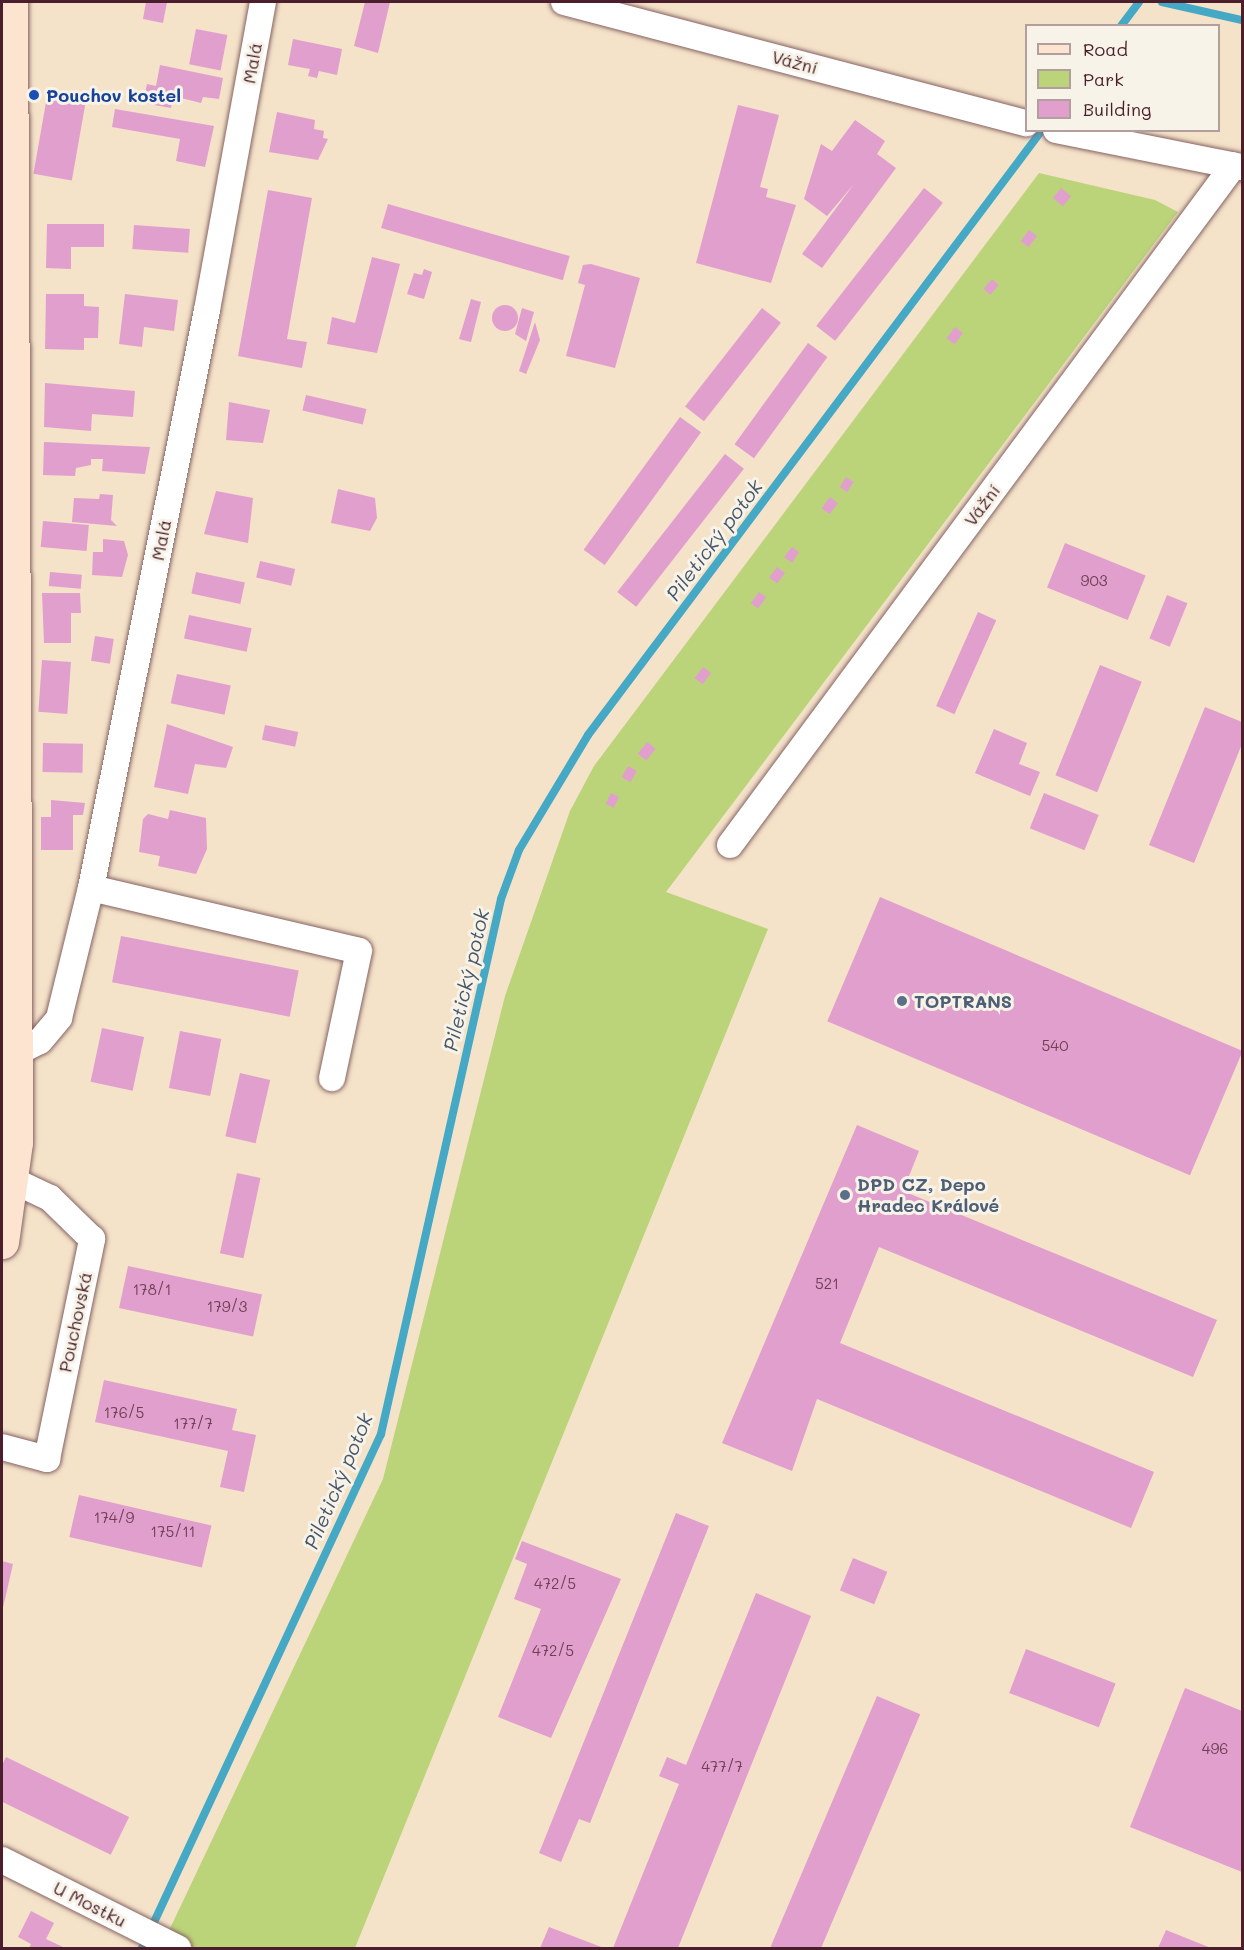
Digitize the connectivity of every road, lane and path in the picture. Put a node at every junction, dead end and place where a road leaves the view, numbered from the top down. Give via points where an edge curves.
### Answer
1 (11, 2) edge
2 (263, 2) edge
3 (564, 2) edge
4 (1024, 122) edge
5 (1063, 132) edge
6 (1238, 166) edge
7 (7, 753) edge
8 (730, 845) dead end
9 (91, 888) junction
10 (10, 1066) edge
11 (332, 1078) dead end
12 (12, 1180) junction
13 (2, 1242) edge
14 (2, 1447) edge
15 (2, 1860) edge
16 (176, 1947) edge

1 - 7 street
2 - 9 street, Malá via 207,310
3 - 4 street, Vážní
5 - 6 street, Vážní
6 - 8 street, Vážní
7 - 10 street
9 - 10 street, Malá via 60,1018
9 - 11 street via 358,951
10 - 12 street
12 - 13 street
12 - 14 street, Pouchovská via 50,1198 92,1239 47,1459
15 - 16 street, U Mostku

